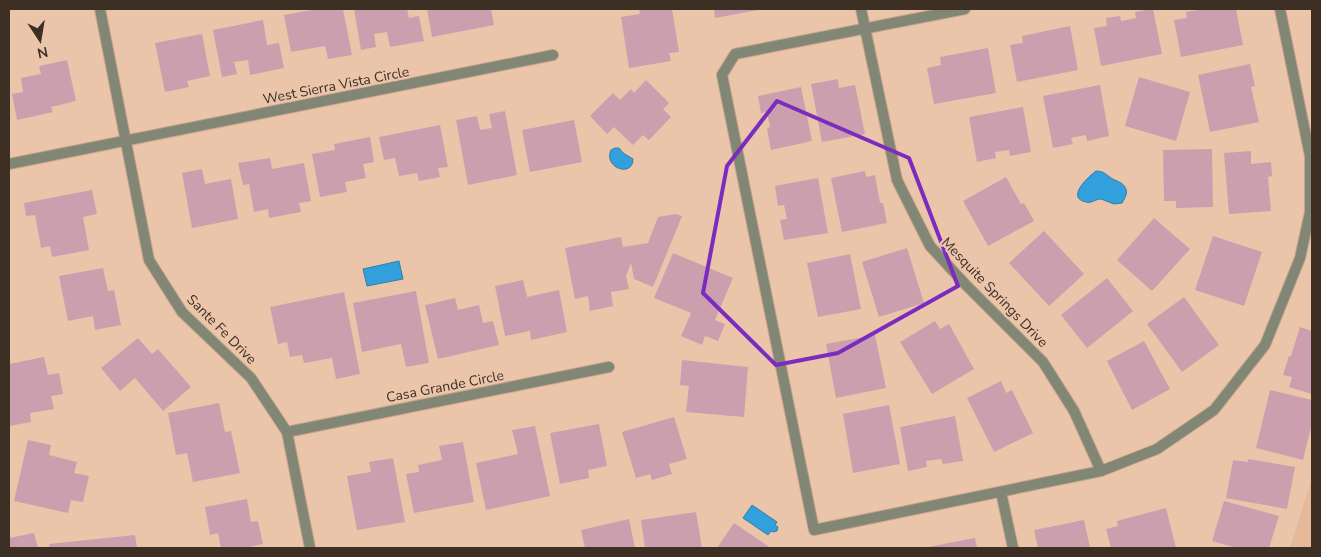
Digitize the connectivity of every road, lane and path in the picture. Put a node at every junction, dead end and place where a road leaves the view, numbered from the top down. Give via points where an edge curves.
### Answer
1 (100, 9) edge
2 (861, 9) edge
3 (965, 9) edge
4 (1280, 9) edge
5 (865, 29) junction
6 (552, 55) dead end
7 (125, 141) junction
8 (9, 164) edge
9 (609, 367) dead end
10 (287, 432) junction
11 (1101, 472) junction
12 (1001, 492) junction
13 (310, 548) edge
14 (1012, 548) edge

1 - 7 street, Sante Fe Drive
2 - 5 street, Mesquite Springs Drive
3 - 5 street
4 - 11 street via 1310,156 1310,212 1300,258 1265,345 1214,410 1157,449
5 - 11 street, Mesquite Springs Drive via 897,180 930,246 1043,362 1074,411
5 - 12 street via 735,54 722,75 814,530
6 - 7 street, West Sierra Vista Circle
7 - 8 street, West Sierra Vista Circle
7 - 10 street, Sante Fe Drive via 149,260 182,312 251,378
9 - 10 street, Casa Grande Circle
10 - 13 street, Sante Fe Drive
11 - 12 street
12 - 14 street

